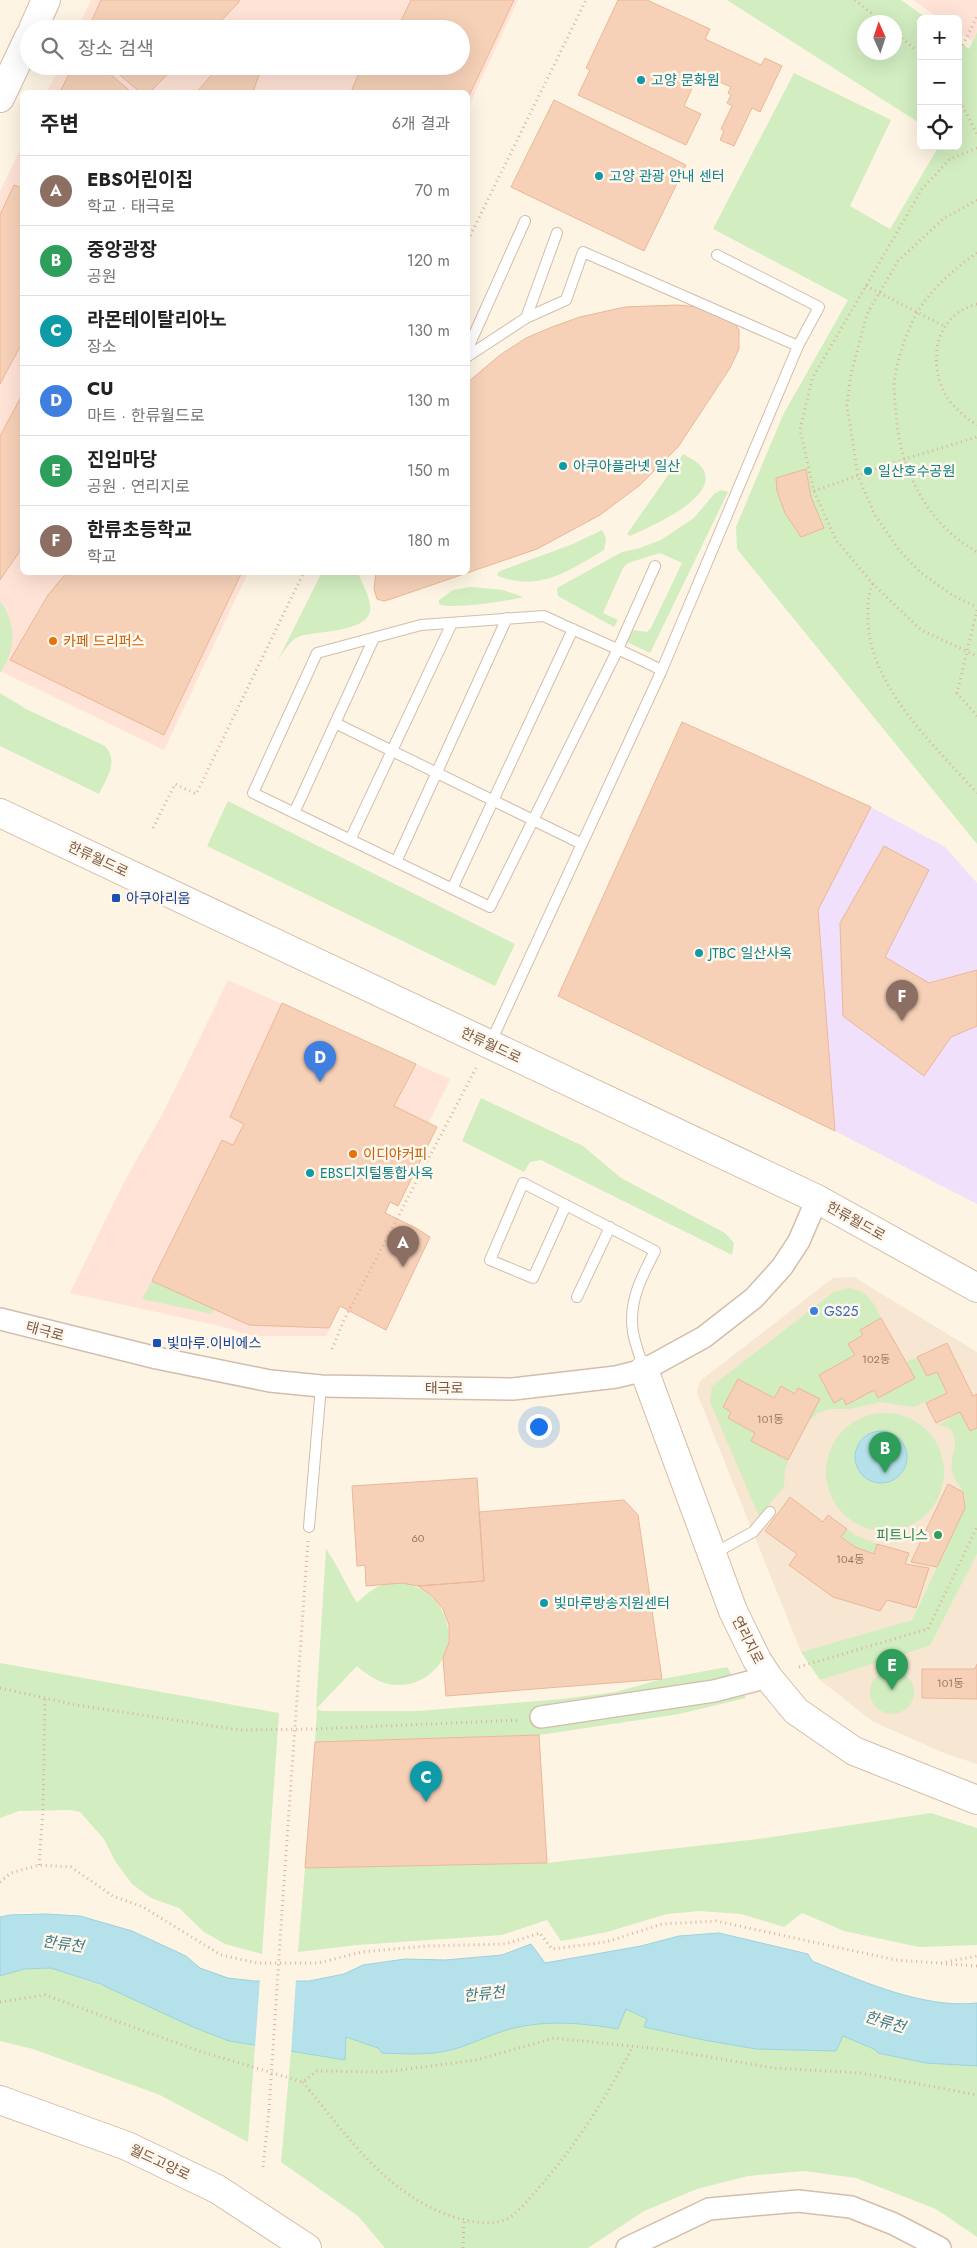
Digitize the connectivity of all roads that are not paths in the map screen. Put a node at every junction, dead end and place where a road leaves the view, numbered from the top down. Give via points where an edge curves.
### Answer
1 (46, 0) edge
2 (36, 20) edge
3 (20, 56) edge
4 (0, 98) edge
5 (525, 221) dead end
6 (557, 233) dead end
7 (716, 255) dead end
8 (526, 318) junction
9 (470, 344) edge
10 (798, 346) junction
11 (470, 355) edge
12 (655, 566) dead end
13 (507, 618) junction
14 (452, 623) junction
15 (573, 629) junction
16 (374, 638) junction
17 (618, 649) junction
18 (661, 670) junction
19 (335, 723) junction
20 (392, 751) junction
21 (437, 773) junction
22 (493, 800) junction
23 (0, 813) edge
24 (294, 813) junction
25 (534, 821) junction
26 (350, 840) junction
27 (582, 844) junction
28 (396, 862) junction
29 (452, 889) junction
30 (490, 1045) junction
31 (817, 1199) junction
32 (566, 1205) junction
33 (610, 1227) junction
34 (977, 1288) edge
35 (577, 1297) dead end
36 (0, 1319) edge
37 (644, 1370) junction
38 (321, 1386) junction
39 (770, 1512) dead end
40 (306, 1530) road end
41 (712, 1554) junction
42 (768, 1678) junction
43 (533, 1718) road end
44 (977, 1800) edge
45 (0, 2100) edge
46 (307, 2248) edge
47 (627, 2248) edge
48 (940, 2248) edge

1 - 2 main road
3 - 4 main road
5 - 9 lane
6 - 8 lane
7 - 10 lane via 819,307
8 - 10 lane via 566,300 583,252
8 - 11 lane
10 - 18 lane
12 - 17 lane
13 - 14 lane
13 - 15 lane via 544,616
13 - 21 lane
14 - 16 lane via 421,625
14 - 20 lane
15 - 17 lane
15 - 22 lane
16 - 19 lane
16 - 24 lane via 317,653 253,793
17 - 18 lane
17 - 25 lane
18 - 27 lane
19 - 20 lane
19 - 24 lane
20 - 21 lane
20 - 26 lane
21 - 22 lane
21 - 28 lane
22 - 25 lane
22 - 29 lane
23 - 30 main road, 한류월드로
24 - 26 lane
25 - 27 lane
25 - 29 lane via 490,907
26 - 28 lane
27 - 30 lane
28 - 29 lane
30 - 31 main road, 한류월드로
31 - 34 main road, 한류월드로
31 - 37 street, 태극로 via 799,1241 782,1267 754,1298 704,1337
32 - 32 lane via 523,1183 490,1260 533,1278
32 - 33 lane
33 - 35 lane
33 - 37 lane via 655,1250 637,1286 632,1322
36 - 38 street, 태극로 via 166,1360 270,1381
37 - 38 street, 태극로 via 616,1377 513,1389
37 - 41 main road, 연리지로
38 - 40 lane
39 - 41 lane via 753,1532
41 - 42 main road, 연리지로 via 733,1611
42 - 43 street via 714,1691
42 - 44 main road, 연리지로 via 796,1711 854,1751
45 - 46 main road, 월드고양로 via 127,2146 217,2189
47 - 48 street via 709,2209 798,2201 851,2207 894,2224

